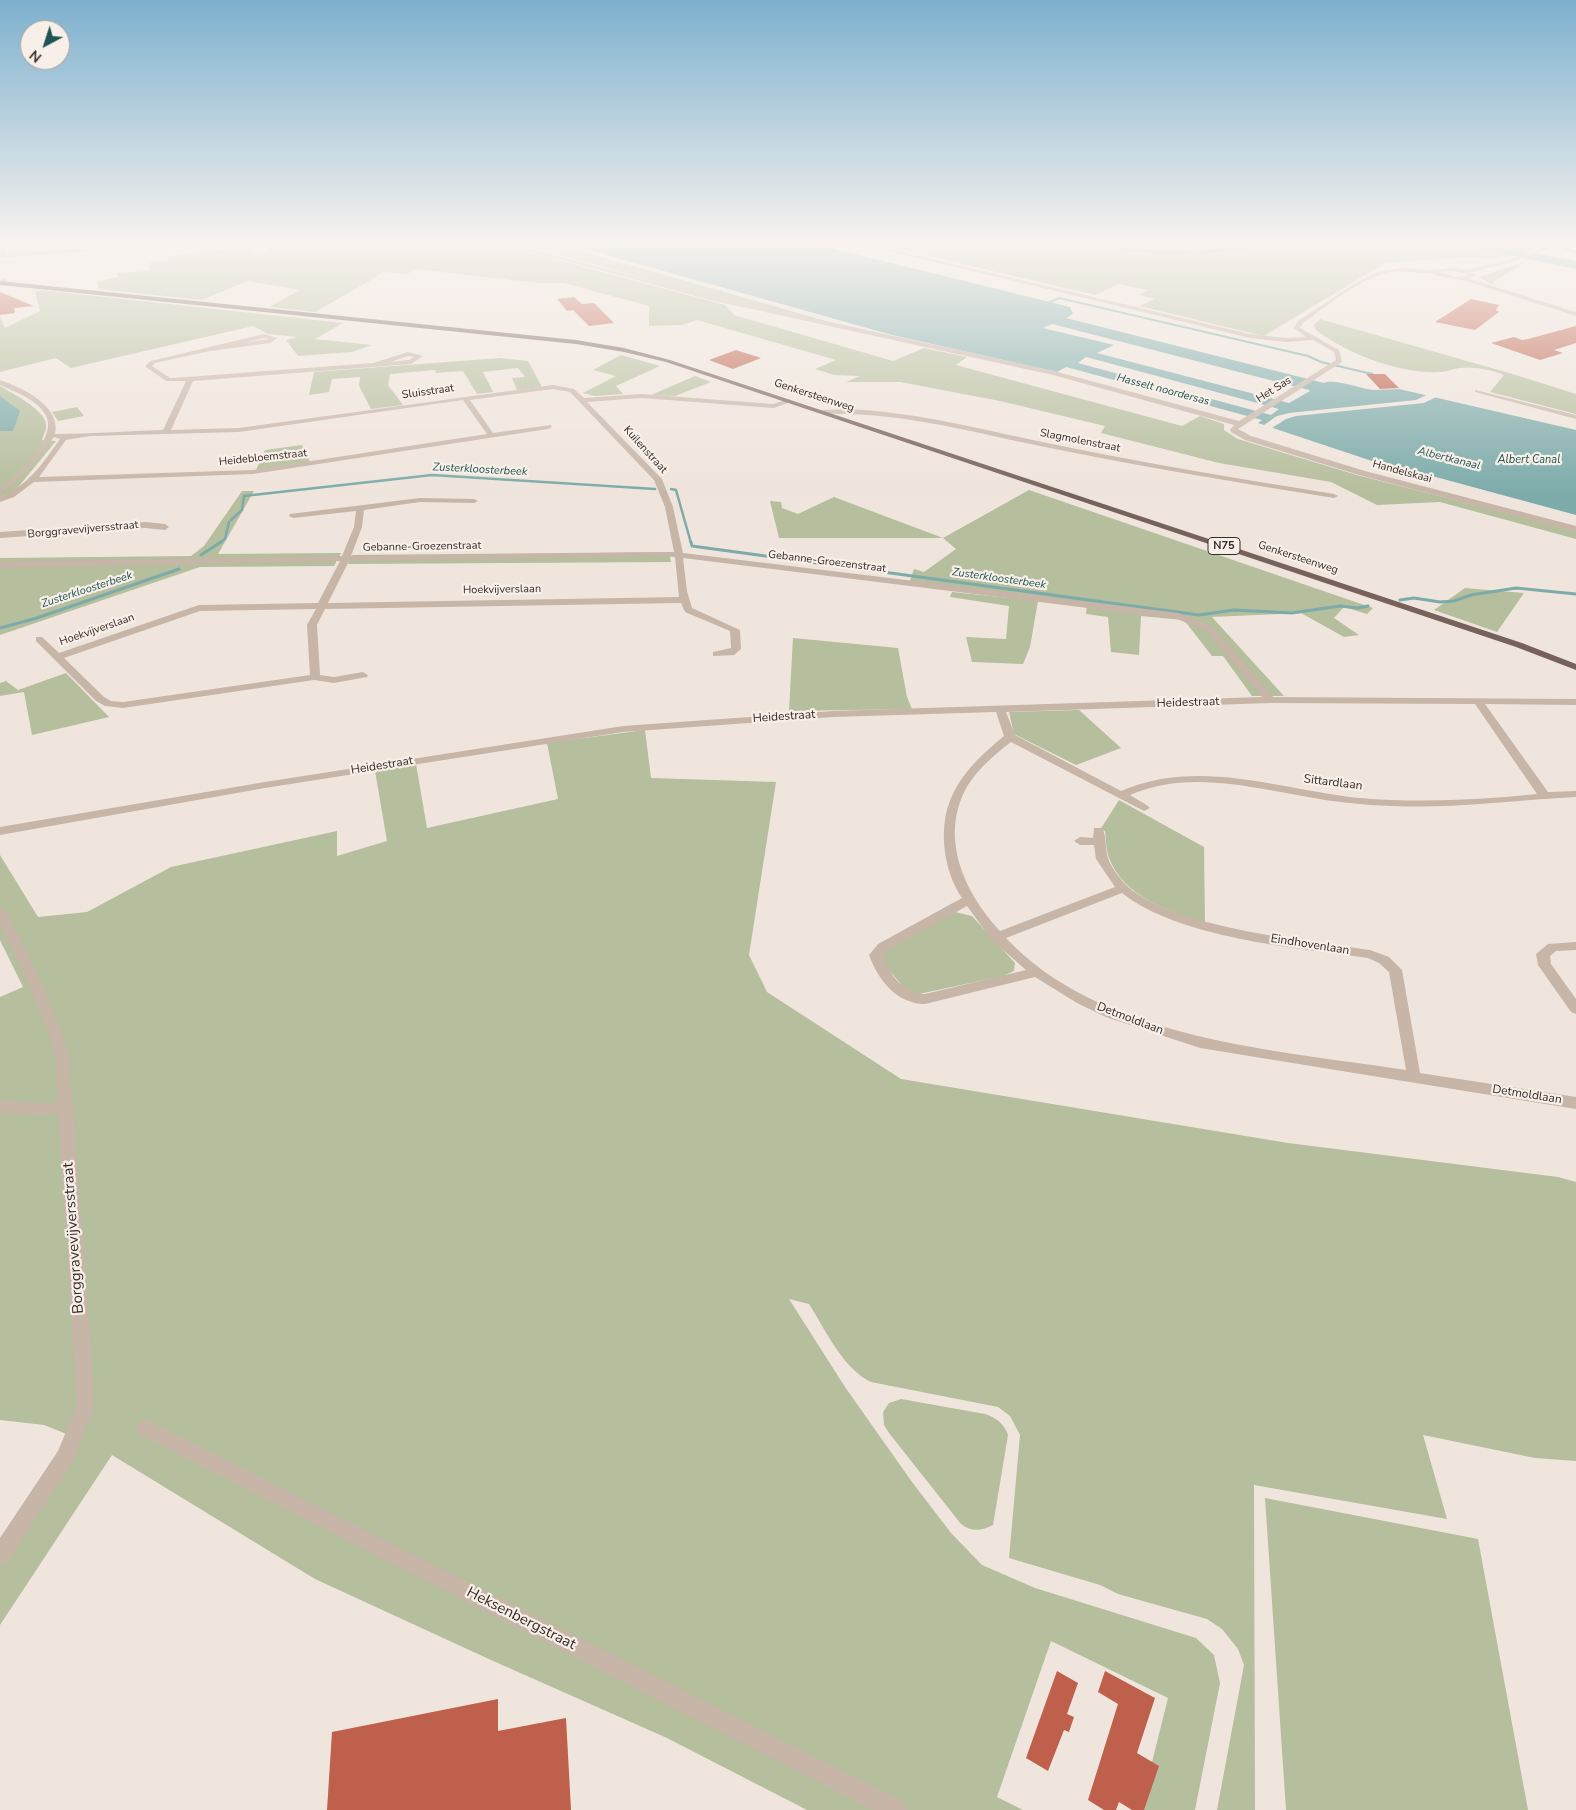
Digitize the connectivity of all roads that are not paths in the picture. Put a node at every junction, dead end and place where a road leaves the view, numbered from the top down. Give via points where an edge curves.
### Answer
1 (416, 325) edge
2 (835, 325) edge
3 (1206, 325) edge
4 (1298, 325) edge
5 (1314, 338) junction
6 (212, 349) junction
7 (371, 366) junction
8 (190, 379) junction
9 (0, 382) edge
10 (1477, 391) dead end
11 (465, 398) junction
12 (584, 400) junction
13 (789, 401) junction
14 (822, 412) junction
15 (1576, 417) edge
16 (1242, 423) junction
17 (548, 427) dead end
18 (166, 432) junction
19 (52, 434) junction
20 (492, 435) junction
21 (64, 438) junction
22 (34, 480) junction
23 (0, 493) edge
24 (1334, 496) dead end
25 (0, 500) edge
26 (474, 501) dead end
27 (360, 508) junction
28 (293, 516) dead end
29 (166, 527) dead end
30 (1576, 530) edge
31 (0, 535) edge
32 (678, 555) junction
33 (345, 560) junction
34 (0, 565) edge
35 (684, 600) junction
36 (321, 605) junction
37 (39, 639) dead end
38 (1536, 651) junction
39 (716, 654) dead end
40 (58, 657) junction
41 (1576, 662) edge
42 (1576, 668) edge
43 (363, 675) dead end
44 (314, 676) junction
45 (1270, 700) junction
46 (1478, 702) junction
47 (1576, 702) edge
48 (1000, 709) junction
49 (1010, 737) junction
50 (1576, 794) edge
51 (1121, 795) junction
52 (1544, 795) junction
53 (1144, 808) dead end
54 (0, 831) edge
55 (1080, 841) dead end
56 (1122, 889) junction
57 (968, 900) junction
58 (0, 911) edge
59 (997, 937) junction
60 (1576, 946) edge
61 (1036, 972) junction
62 (1576, 1009) edge
63 (1414, 1077) junction
64 (1576, 1103) edge
65 (65, 1105) junction
66 (0, 1107) edge
67 (145, 1428) dead end
68 (0, 1555) edge
69 (896, 1810) edge

1 - 13 main road, Genkersteenweg / N75 via 607,346 668,361
2 - 16 street via 1068,377
3 - 5 street via 1250,336 1286,340
4 - 5 street via 1300,331
5 - 16 street, Het Sas via 1340,356 1338,364
6 - 6 street via 264,336 275,338 270,341
6 - 8 street via 148,366 168,380
7 - 7 street via 408,354 420,356 407,363
7 - 8 street
8 - 18 street
9 - 19 street via 43,408 49,415
10 - 15 street
11 - 12 street, Sluisstraat via 564,388
11 - 18 street, Sluisstraat via 267,427
11 - 20 street
12 - 13 street via 640,396 774,406
12 - 32 street, Kuilenstraat via 658,479 665,493
13 - 14 main road, Genkersteenweg / N75
14 - 24 street, Slagmolenstraat via 904,416 1172,470
14 - 38 main road, Genkersteenweg / N75
16 - 30 street, Handelskaai via 1234,430 1248,438 1335,465
17 - 20 street, Heidebloemstraat
18 - 21 street, Sluisstraat
19 - 21 street
19 - 23 street via 16,480
20 - 22 street, Heidebloemstraat via 254,472
21 - 22 street
22 - 25 street via 17,494
26 - 27 street via 420,500
27 - 28 street
27 - 33 street, Gebanne-Groezenstraat via 358,527
29 - 31 street, Borggravevijversstraat via 145,525
32 - 33 street, Gebanne-Groezenstraat
32 - 35 street
32 - 45 street, Gebanne-Groezenstraat via 1178,616 1210,629
33 - 34 street, Gebanne-Groezenstraat
33 - 36 street
35 - 36 street, Hoekvijverslaan
35 - 39 street via 693,614 734,630 736,649 731,653
36 - 40 street, Hoekvijverslaan via 199,608
36 - 44 street via 312,625
37 - 40 street, Hoekvijverslaan
38 - 41 main road, Genkersteenweg / N75
38 - 42 main road, Genkersteenweg / N75
40 - 44 street, Hoekvijverslaan via 109,704 123,705
43 - 44 street, Hoekvijverslaan via 334,680
45 - 46 street, Heidestraat
45 - 48 street, Heidestraat
46 - 47 street, Heidestraat
46 - 52 street
48 - 49 street
48 - 54 street, Heidestraat via 833,714 622,729
49 - 51 street
49 - 57 street, Detmoldlaan via 984,758 954,802 948,838 953,869
50 - 52 street, Sittardlaan
51 - 52 street, Sittardlaan via 1158,782 1187,779 1218,780 1359,801 1420,804
51 - 53 street
55 - 56 street, Eindhovenlaan via 1097,837 1100,856
56 - 59 street
56 - 63 street, Eindhovenlaan via 1156,910 1208,929 1370,954 1384,960 1395,970
57 - 59 street, Detmoldlaan
57 - 61 street via 883,947 876,955 879,966 902,991 912,998 924,999
58 - 65 street, Borggravevijversstraat via 37,984 55,1030 62,1056
59 - 61 street, Detmoldlaan
60 - 62 street via 1553,947 1543,954 1545,965
61 - 63 street, Detmoldlaan via 1083,1000 1144,1027 1200,1043
63 - 64 street, Detmoldlaan
65 - 66 street via 47,1109
65 - 68 street, Borggravevijversstraat via 86,1405 65,1457
67 - 69 street, Heksenbergstraat

